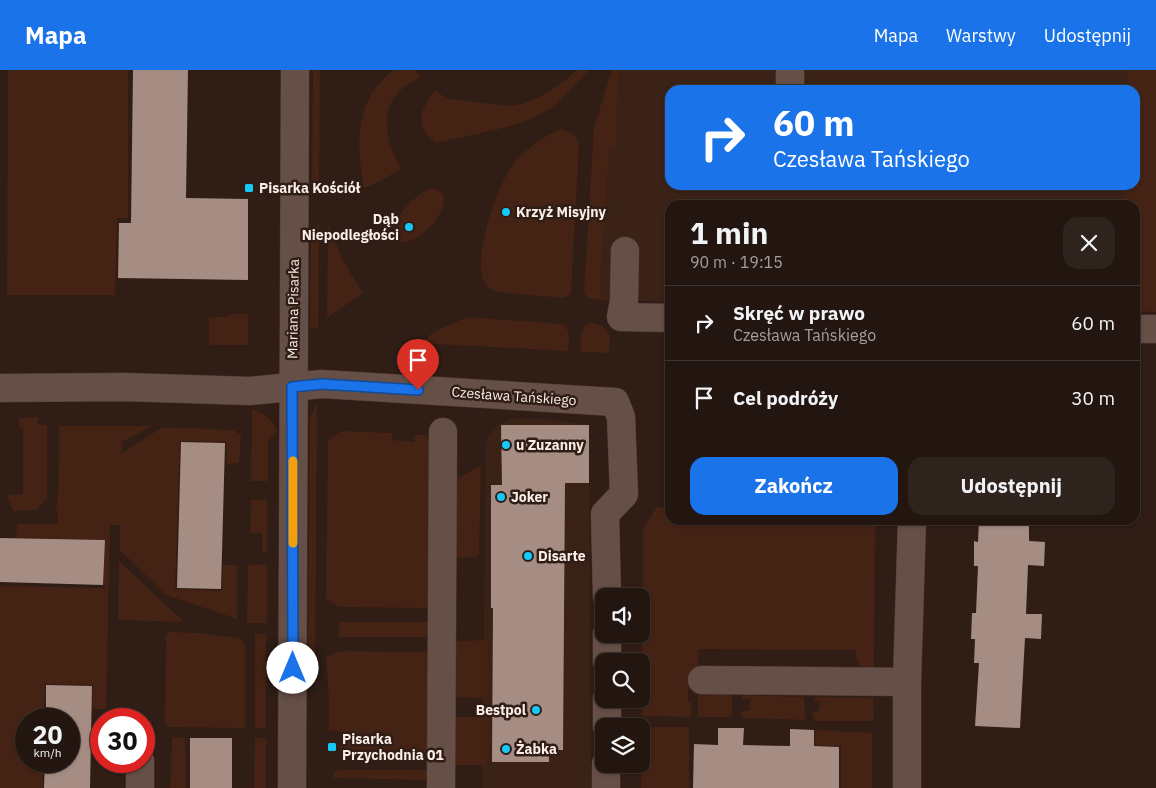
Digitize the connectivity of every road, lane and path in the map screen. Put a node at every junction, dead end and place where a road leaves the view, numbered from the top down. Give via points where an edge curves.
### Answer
1 (295, 70) edge
2 (790, 70) edge
3 (790, 85) edge
4 (625, 251) dead end
5 (646, 317) edge
6 (1140, 329) edge
7 (1156, 329) edge
8 (292, 387) junction
9 (0, 388) edge
10 (443, 432) dead end
11 (912, 525) edge
12 (607, 588) edge
13 (702, 680) dead end
14 (907, 682) junction
15 (140, 773) edge
16 (606, 773) edge
17 (140, 788) edge
18 (292, 788) edge
19 (440, 788) edge
20 (606, 788) edge
21 (907, 788) edge
22 (918, 788) edge

1 - 8 street, Mariana Pisarka
2 - 3 street
4 - 5 street via 624,301
6 - 7 street
8 - 9 street, Czesława Tańskiego via 250,391
8 - 12 street, Czesława Tańskiego via 322,384 615,402 621,417 624,494 606,514
8 - 18 street, Mariana Pisarka
10 - 19 street
11 - 14 street
13 - 14 street
14 - 21 street
15 - 17 street
16 - 20 street
21 - 22 street

